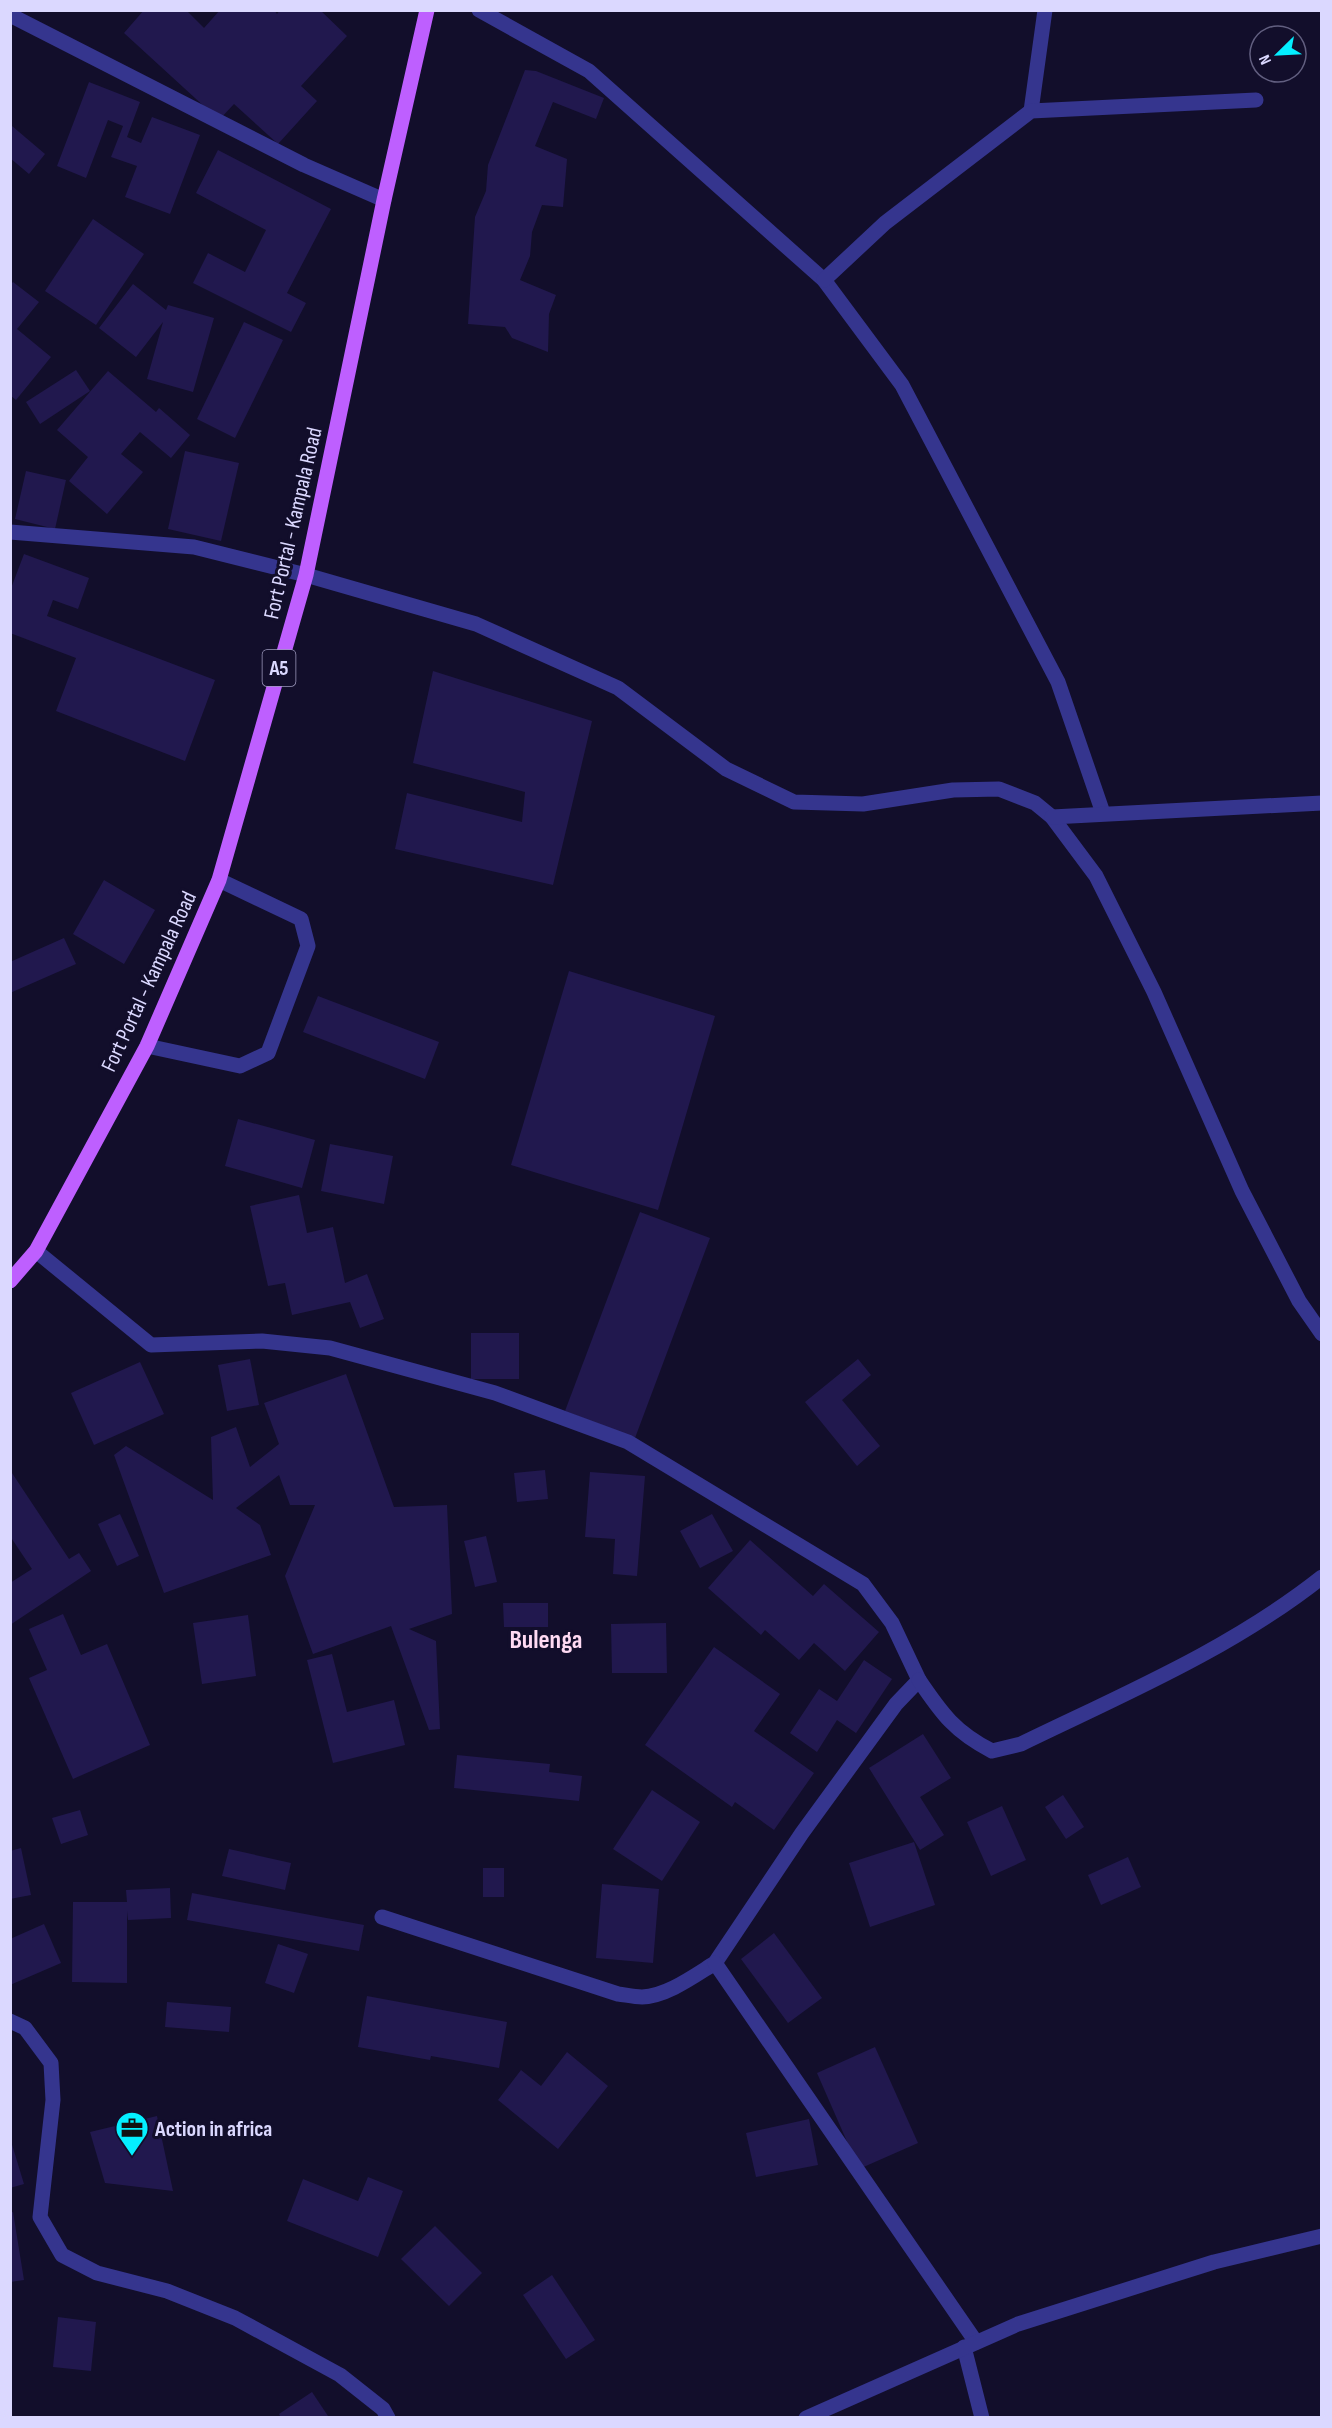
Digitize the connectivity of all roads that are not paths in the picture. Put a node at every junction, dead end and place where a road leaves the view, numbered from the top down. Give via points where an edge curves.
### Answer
1 (427, 10) edge
2 (479, 10) edge
3 (1045, 10) edge
4 (10, 15) edge
5 (1256, 100) dead end
6 (1031, 111) junction
7 (384, 200) junction
8 (824, 280) junction
9 (10, 532) edge
10 (306, 575) junction
11 (1322, 803) edge
12 (1103, 813) junction
13 (1052, 817) junction
14 (219, 880) junction
15 (147, 1046) junction
16 (36, 1251) junction
17 (10, 1281) edge
18 (1322, 1334) edge
19 (1322, 1577) edge
20 (919, 1680) junction
21 (382, 1917) dead end
22 (715, 1963) junction
23 (10, 2020) edge
24 (1322, 2236) edge
25 (970, 2344) junction
26 (388, 2418) edge
27 (806, 2418) edge
28 (982, 2418) edge

1 - 7 main road, Fort Portal - Kampala Road / A5
2 - 8 street via 589,71
3 - 6 street
4 - 7 street via 304,165
5 - 6 street
6 - 8 street via 885,223
7 - 10 main road, Fort Portal - Kampala Road / A5
8 - 12 street via 902,385 1058,682
9 - 10 street via 194,547
10 - 13 street via 476,624 618,688 726,769 794,802 863,804 953,790 999,789 1035,803
10 - 14 main road, Fort Portal - Kampala Road / A5
11 - 12 street
12 - 13 street
13 - 18 street via 1096,876 1154,992 1242,1191 1299,1301
14 - 15 main road, Fort Portal - Kampala Road / A5
14 - 15 street via 301,919 308,946 268,1053 240,1066
15 - 16 main road, Fort Portal - Kampala Road / A5
16 - 17 main road, Fort Portal - Kampala Road / A5
16 - 20 street via 151,1346 262,1341 330,1348 495,1393 628,1442 863,1584 892,1623
19 - 20 street via 1285,1606 1206,1654 1021,1744 992,1751 967,1738 939,1710
20 - 22 street via 896,1704 802,1833
21 - 22 street via 618,1994 643,1997 668,1990
22 - 25 street
23 - 26 street via 25,2028 51,2063 53,2100 40,2217 62,2255 97,2274 167,2291 235,2318 340,2375 383,2409
24 - 25 street via 1214,2262 1018,2324
25 - 27 street
25 - 28 street

